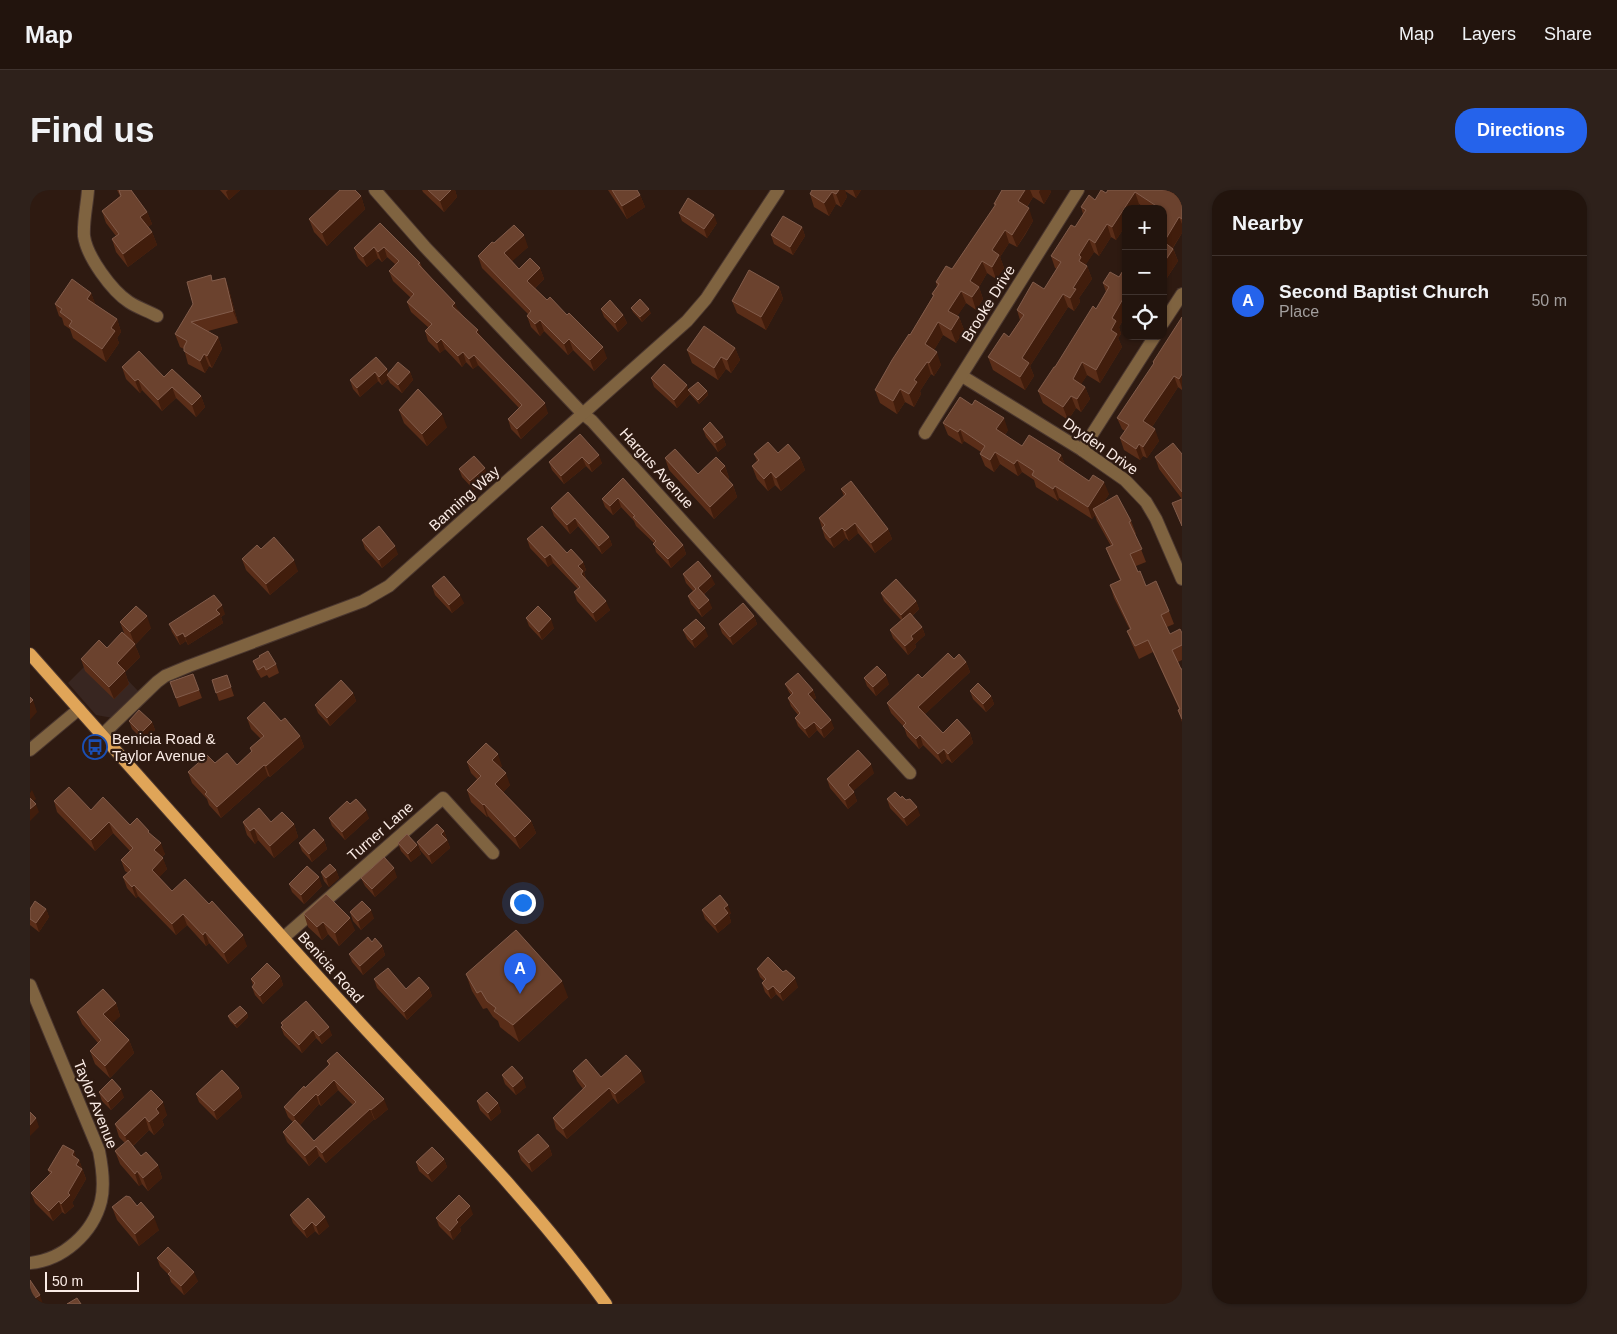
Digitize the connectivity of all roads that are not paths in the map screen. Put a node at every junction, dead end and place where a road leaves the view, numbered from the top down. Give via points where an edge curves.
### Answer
1 (88, 190) edge
2 (375, 190) edge
3 (778, 190) edge
4 (1078, 190) edge
5 (1182, 294) edge
6 (157, 316) dead end
7 (1167, 318) edge
8 (1152, 340) edge
9 (962, 376) junction
10 (582, 414) junction
11 (924, 433) dead end
12 (1082, 450) junction
13 (1182, 579) edge
14 (30, 654) edge
15 (78, 709) junction
16 (102, 735) junction
17 (30, 750) edge
18 (910, 773) dead end
19 (493, 853) dead end
20 (283, 938) junction
21 (30, 985) edge
22 (30, 1263) edge
23 (606, 1304) edge

1 - 6 street via 84,237 89,253 118,292 129,302
2 - 10 street, Hargus Avenue
3 - 10 street, Banning Way via 697,311
4 - 9 street, Brooke Drive
5 - 7 street
8 - 12 street
9 - 11 street, Brooke Drive
9 - 12 street, Dryden Drive
10 - 16 street, Banning Way via 390,586 363,601 165,676
10 - 18 street, Hargus Avenue via 599,428
12 - 13 street, Dryden Drive via 1125,480 1146,502
14 - 15 main road, Benicia Road
15 - 16 main road, Benicia Road
15 - 17 street
16 - 20 main road, Benicia Road
19 - 20 street, Turner Lane via 443,798
20 - 23 main road, Benicia Road via 511,1188
21 - 22 street, Taylor Avenue via 99,1151 102,1174 101,1200 84,1233 67,1250

